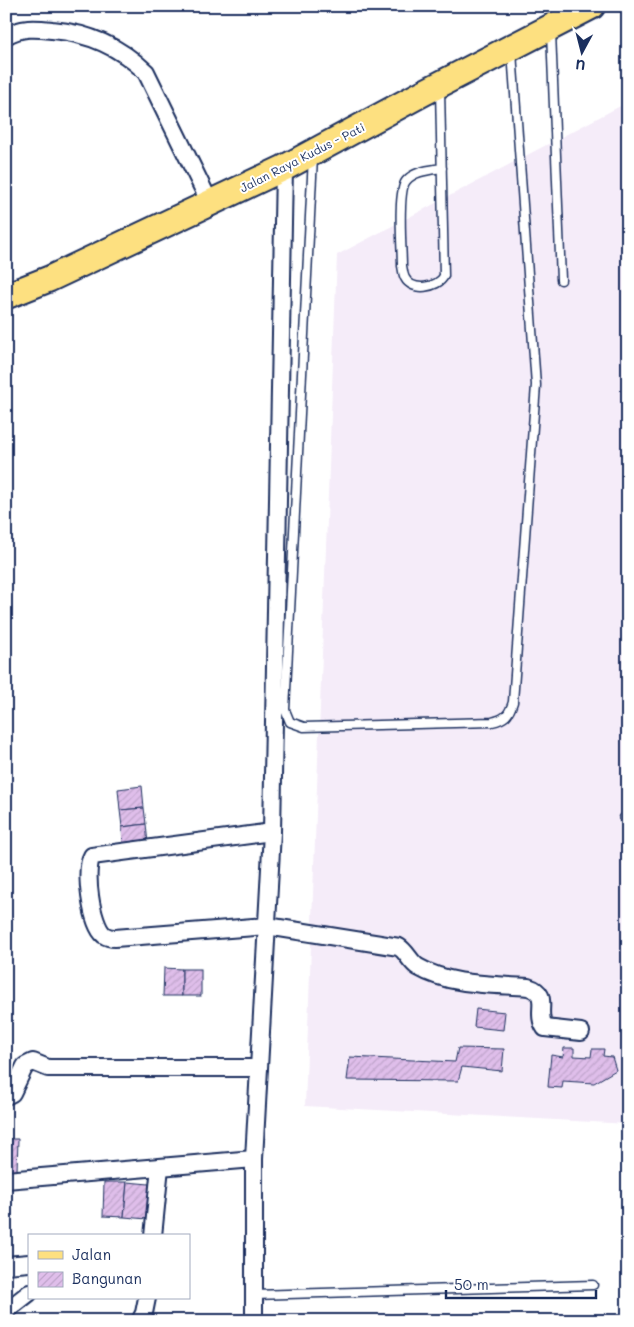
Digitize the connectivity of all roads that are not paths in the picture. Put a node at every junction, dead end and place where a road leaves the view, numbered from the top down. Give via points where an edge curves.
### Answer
1 (592, 6) edge
2 (551, 27) junction
3 (6, 36) edge
4 (512, 47) junction
5 (440, 84) junction
6 (314, 152) junction
7 (284, 168) junction
8 (442, 168) junction
9 (210, 203) junction
10 (561, 280) dead end
11 (6, 296) edge
12 (272, 832) junction
13 (267, 926) junction
14 (581, 1032) dead end
15 (259, 1068) junction
16 (6, 1096) edge
17 (254, 1159) junction
18 (160, 1167) junction
19 (6, 1180) edge
20 (153, 1234) edge
21 (28, 1263) edge
22 (6, 1265) edge
23 (594, 1285) dead end
24 (28, 1294) edge
25 (254, 1295) junction
26 (147, 1300) edge
27 (6, 1311) edge
28 (140, 1321) edge
29 (254, 1321) edge

1 - 2 main road, Jalan Raya Kudus - Pati
2 - 4 main road, Jalan Raya Kudus - Pati
2 - 10 lane
3 - 9 street via 30,28 70,32 104,43 133,59 146,72
4 - 5 main road, Jalan Raya Kudus - Pati
4 - 6 lane via 536,386 513,702 504,720 304,727 290,722 285,710
5 - 6 main road, Jalan Raya Kudus - Pati
5 - 8 lane
6 - 7 main road, Jalan Raya Kudus - Pati
7 - 9 main road, Jalan Raya Kudus - Pati
7 - 12 street
8 - 8 lane via 444,276 435,285 416,286 404,278 402,266 401,193 414,175
9 - 11 main road, Jalan Raya Kudus - Pati
12 - 13 street
12 - 13 street via 94,855 90,858 88,870 93,917 107,937
13 - 14 street via 399,948 406,951 416,966 440,977 538,990 541,994 541,1023 545,1028
13 - 15 street
15 - 16 street via 48,1068 34,1062 25,1066 12,1093
15 - 17 street
17 - 18 street
17 - 25 street
18 - 19 street
18 - 20 street
21 - 22 street
23 - 25 lane
24 - 27 street
25 - 29 street
26 - 28 street

